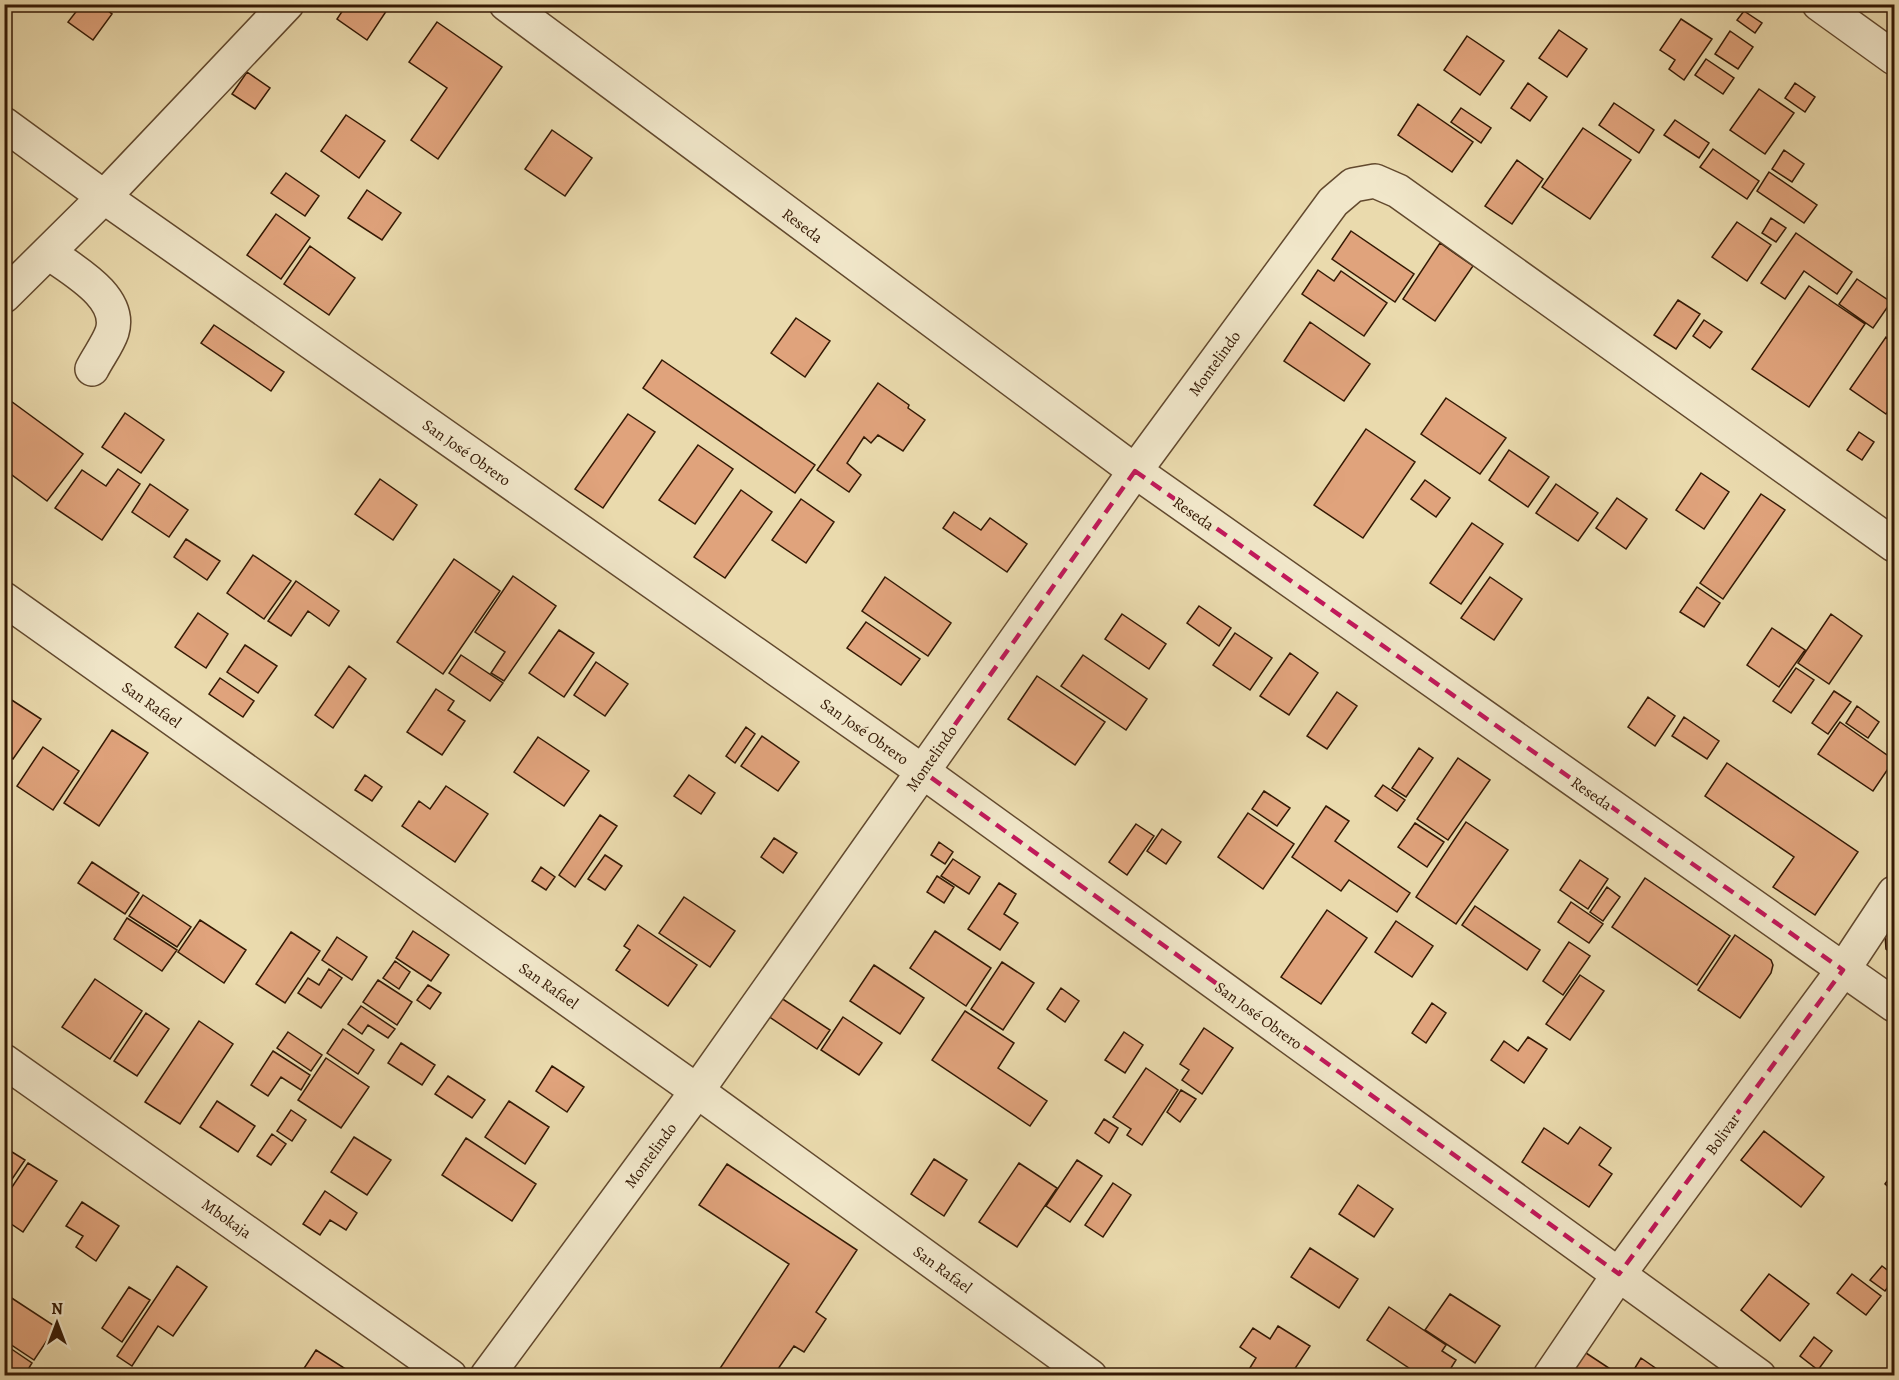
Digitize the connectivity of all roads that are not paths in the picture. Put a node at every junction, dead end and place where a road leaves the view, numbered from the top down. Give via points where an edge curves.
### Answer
1 (287, 4) edge
2 (506, 4) edge
3 (1824, 6) edge
4 (1894, 58) edge
5 (4, 124) edge
6 (104, 197) junction
7 (49, 253) junction
8 (4, 296) edge
9 (92, 369) dead end
10 (1135, 471) junction
11 (1894, 545) edge
12 (4, 599) edge
13 (922, 771) junction
14 (1894, 893) edge
15 (1843, 970) junction
16 (1894, 1005) edge
17 (4, 1062) edge
18 (697, 1091) junction
19 (1619, 1274) junction
20 (450, 1376) edge
21 (487, 1376) edge
22 (1090, 1376) edge
23 (1550, 1376) edge
24 (1759, 1376) edge

1 - 6 street
2 - 10 street, Reseda
3 - 4 street
5 - 6 street, San José Obrero
6 - 7 street
6 - 13 street, San José Obrero
7 - 8 street
7 - 9 street via 105,297 112,310 113,331
10 - 11 street, Montelindo via 1333,202 1353,185 1375,181 1398,191
10 - 13 street, Montelindo
10 - 15 street, Reseda
12 - 18 street, San Rafael
13 - 18 street, Montelindo
13 - 19 street, San José Obrero
14 - 15 street, Bolivar
15 - 16 street, Reseda
15 - 19 street, Bolivar
17 - 20 street, Mbokaja
18 - 21 street, Montelindo
18 - 22 street, San Rafael
19 - 23 street, Bolivar
19 - 24 street, San José Obrero

